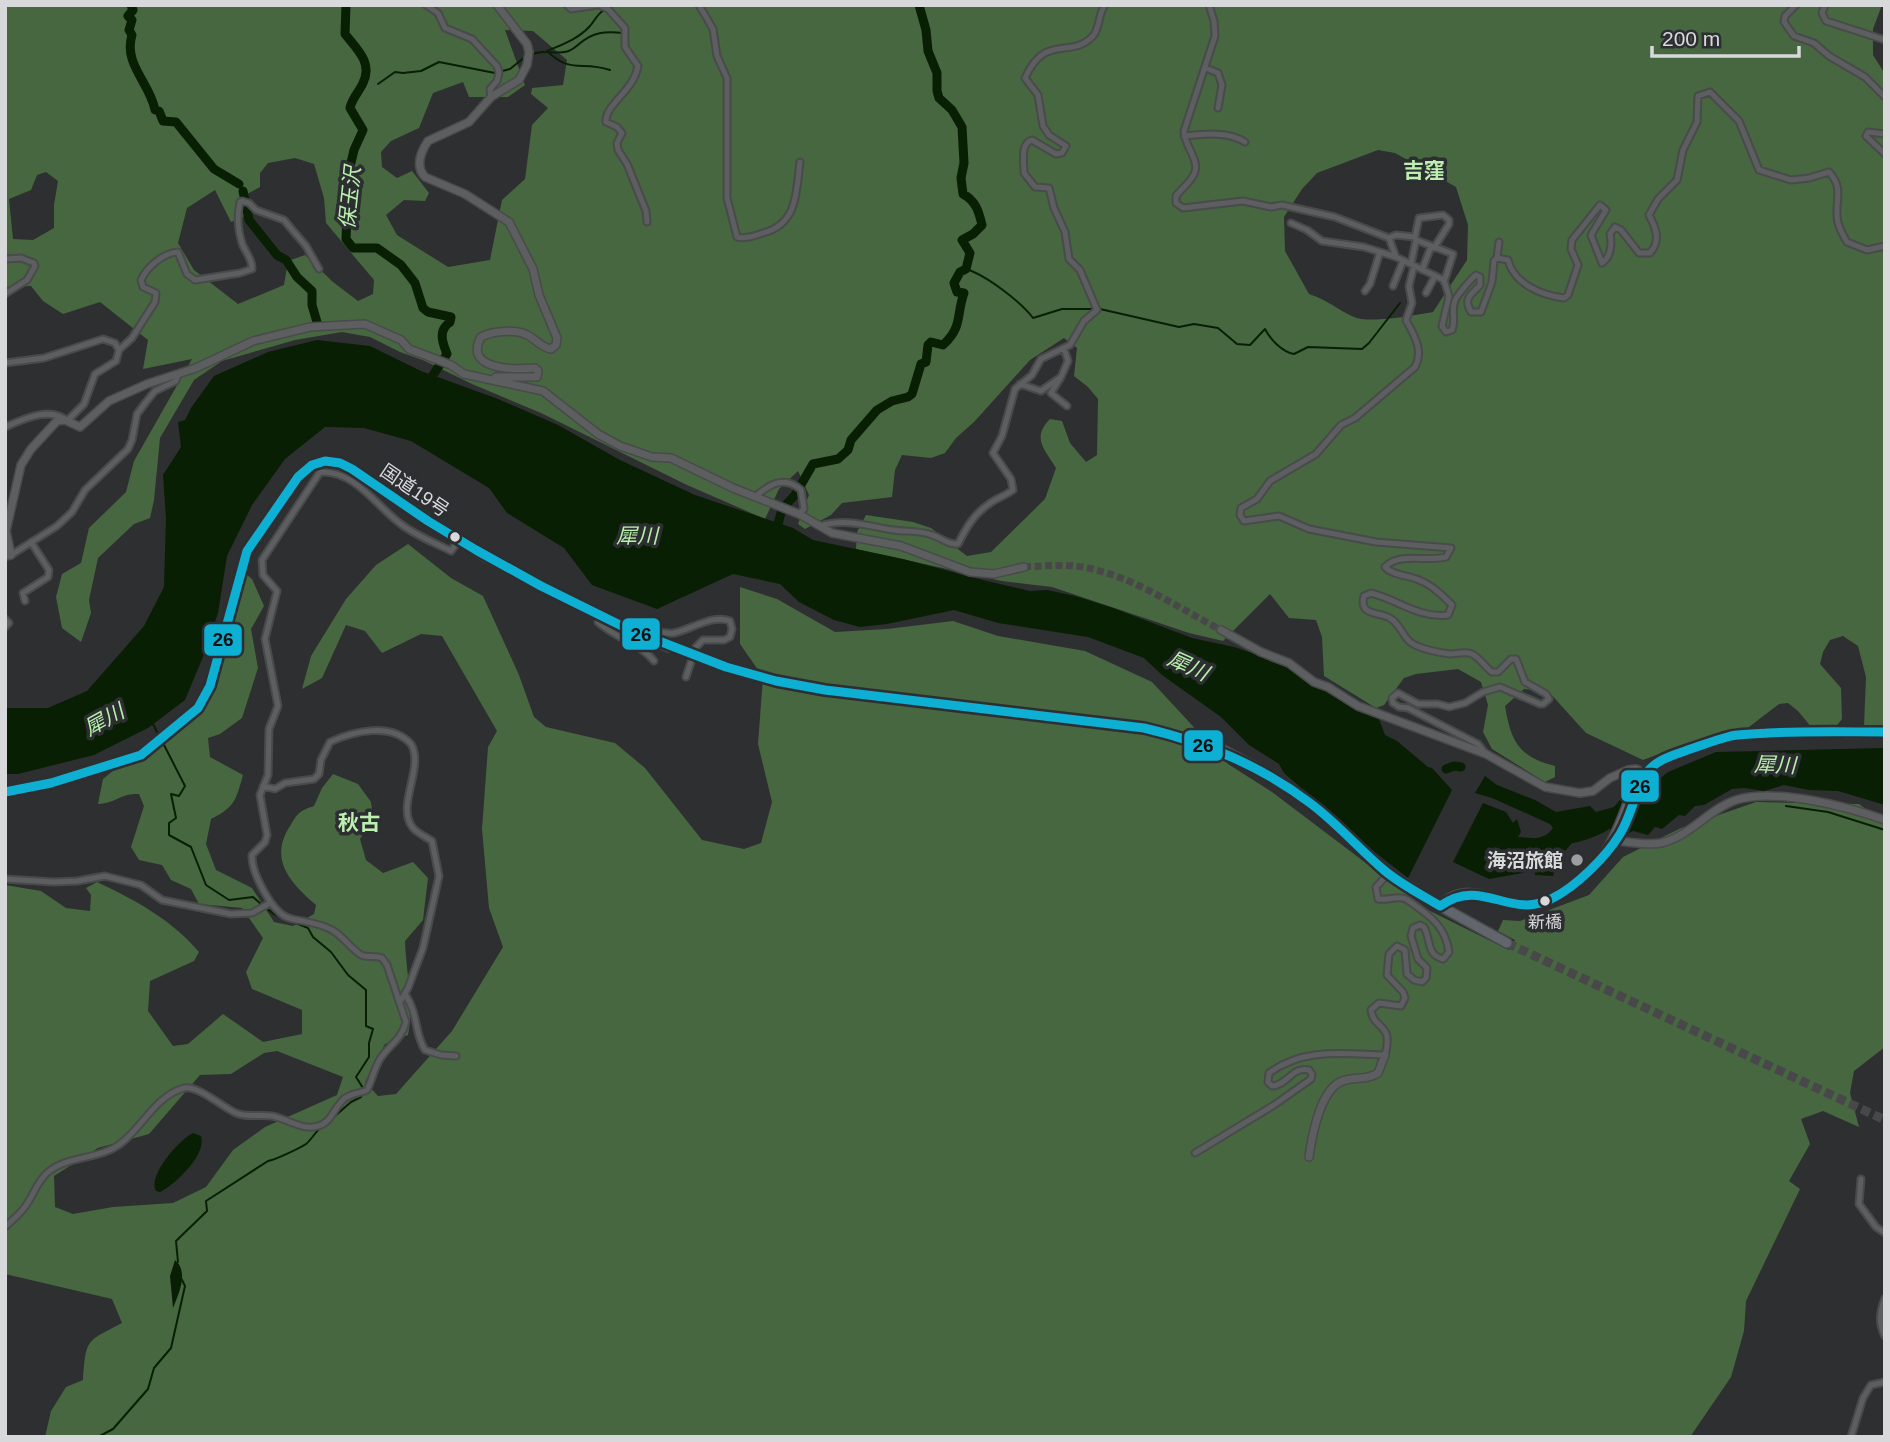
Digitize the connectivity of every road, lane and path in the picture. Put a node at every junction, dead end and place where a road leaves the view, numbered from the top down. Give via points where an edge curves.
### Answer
1 (426, 5) edge
2 (497, 5) edge
3 (567, 5) edge
4 (599, 5) edge
5 (699, 5) edge
6 (1105, 5) edge
7 (1209, 5) edge
8 (1796, 5) edge
9 (1825, 5) edge
10 (1885, 40) edge
11 (1206, 68) junction
12 (491, 97) junction
13 (1885, 97) edge
14 (1218, 108) dead end
15 (1885, 134) edge
16 (1184, 136) junction
17 (1245, 142) dead end
18 (1885, 154) edge
19 (800, 162) dead end
20 (647, 222) dead end
21 (1291, 223) dead end
22 (1389, 238) junction
23 (1416, 239) junction
24 (1499, 242) dead end
25 (1885, 246) edge
26 (1432, 247) junction
27 (1382, 253) junction
28 (1396, 257) junction
29 (1497, 258) junction
30 (5, 259) edge
31 (1403, 261) junction
32 (1412, 265) junction
33 (319, 269) dead end
34 (1422, 270) junction
35 (1435, 276) junction
36 (1444, 282) junction
37 (1394, 286) dead end
38 (1365, 292) dead end
39 (1426, 293) dead end
40 (5, 294) edge
41 (1063, 348) junction
42 (119, 350) junction
43 (5, 363) edge
44 (178, 373) junction
45 (464, 374) junction
46 (1061, 377) junction
47 (1020, 384) junction
48 (1067, 406) dead end
49 (67, 421) junction
50 (5, 427) edge
51 (756, 496) junction
52 (799, 514) junction
53 (820, 526) junction
54 (459, 540) junction
55 (30, 542) junction
56 (8, 555) edge
57 (1024, 568) tunnel mouth
58 (25, 601) dead end
59 (606, 619) junction
60 (5, 620) edge
61 (5, 628) edge
62 (1221, 630) tunnel mouth
63 (635, 633) junction
64 (668, 647) tunnel mouth
65 (654, 661) dead end
66 (686, 677) dead end
67 (1885, 732) edge
68 (1846, 733) tunnel mouth
69 (1223, 750) tunnel mouth
70 (1687, 750) tunnel mouth
71 (1486, 754) junction
72 (1646, 774) junction
73 (263, 786) junction
74 (5, 792) edge
75 (1303, 797) tunnel mouth
76 (1885, 820) edge
77 (1615, 837) junction
78 (1387, 873) joint
79 (5, 879) edge
80 (270, 903) junction
81 (1440, 906) junction
82 (1507, 943) tunnel mouth
83 (405, 994) junction
84 (400, 1002) junction
85 (1385, 1055) junction
86 (456, 1056) dead end
87 (1195, 1153) dead end
88 (1309, 1157) dead end
89 (1861, 1179) dead end
90 (5, 1227) edge
91 (1885, 1233) edge
92 (1885, 1298) edge
93 (1885, 1336) edge
94 (1884, 1382) edge
95 (1851, 1437) edge

1 - 12 street via 438,13 445,27 472,39 496,66 499,73 489,89
2 - 12 street via 529,52 519,80
3 - 4 street via 571,9
4 - 20 street via 625,28 625,47 638,66 635,80 606,122 622,132 618,150
5 - 19 street via 713,29 716,57 727,78 727,198 737,237 773,231 784,224 793,210
6 - 41 street via 1093,35 1080,44 1041,54 1025,78 1038,95 1043,126 1066,146 1056,154 1028,141 1024,173 1035,187 1051,191 1068,255 1097,309
7 - 11 street via 1215,36
8 - 13 street via 1784,22 1794,36 1814,43 1866,77
9 - 10 street via 1826,21
11 - 14 street via 1221,78
11 - 16 street
12 - 45 street via 469,122 428,141 420,168 425,177 465,194 509,222 533,269 557,338 551,349 542,348 524,333 489,333 481,337 478,356 502,368 535,368 537,377
15 - 18 street via 1868,132 1866,136
16 - 17 street via 1211,134
16 - 22 street via 1196,170 1175,196 1181,208 1243,201 1282,205 1338,218
21 - 27 street via 1322,242
22 - 23 street
22 - 27 street
22 - 28 street
23 - 26 street
23 - 26 street via 1419,218 1443,215 1449,224
23 - 32 street
24 - 29 street
25 - 29 street via 1867,250 1847,242 1836,213 1835,179 1829,172 1791,180 1759,170 1740,121 1710,92 1699,96 1697,122 1683,150 1677,180 1652,206 1649,215 1657,230 1650,253 1639,253 1615,227 1602,263 1591,235 1606,210 1600,205 1572,240 1578,265 1563,298 1530,287 1514,275 1508,260
26 - 34 street
26 - 36 street via 1453,254
27 - 28 street
27 - 38 street
28 - 31 street
29 - 36 street via 1481,312 1471,312 1467,302 1480,285 1476,275 1456,298 1455,323 1449,332 1442,326 1448,296
30 - 40 street via 27,259 35,266 27,281
31 - 32 street
31 - 37 street
32 - 34 street
32 - 71 street via 1412,303 1406,320 1418,344 1415,367 1341,425 1316,454 1270,481 1257,499 1241,508 1240,515 1250,522 1285,517 1309,529 1385,544 1451,548 1446,557 1397,559 1385,567 1431,586 1452,605 1448,615 1413,610 1371,593 1364,596 1364,608 1398,623 1414,645 1473,655 1492,672 1516,659 1525,682 1546,694 1549,699 1539,704 1500,687 1449,707 1418,704 1398,693 1392,698 1399,707 1478,744
33 - 42 street via 284,220 242,201 240,239 252,269 195,280 187,274 178,253 169,254 146,270 141,280 143,287 156,293 155,302
34 - 35 street
35 - 36 street
35 - 39 street
41 - 46 street via 1069,361
41 - 47 street via 1041,359
42 - 43 street via 115,343 103,339 27,362
42 - 49 street via 116,361 95,374 83,404
44 - 45 street via 253,341 310,327 357,323 401,340 409,349
44 - 49 street via 109,401 80,427
44 - 55 street via 176,381 155,391 138,414 123,455 85,490 72,512
45 - 51 street via 543,391 620,446 671,458
46 - 47 street via 1041,391
46 - 48 street via 1051,393
47 - 53 street via 993,453 1013,490 978,513 958,544 934,535 862,523
49 - 50 street via 61,415 35,415
49 - 56 street via 52,425 21,465 6,531
51 - 52 street
51 - 52 street via 776,482 793,483 801,489 804,509
52 - 53 street
53 - 57 street via 832,533 901,546 970,572 994,574
54 - 59 highway, 国道19号
54 - 73 street via 451,551 404,527 344,476 331,471 314,477 262,560 263,575 277,591 265,639 278,706 269,729 268,775
54 - 74 highway, 国道19号 via 342,464 330,461 307,467 247,551 210,686 198,708 141,755 63,780
55 - 56 street
55 - 58 street via 49,570 48,577 23,593
59 - 63 highway, 国道19号
59 - 65 street via 598,622 649,653
60 - 61 street via 9,623
62 - 71 street via 1289,663 1358,706
63 - 64 highway, 国道19号
63 - 66 street via 644,628 672,633 719,619 730,621 730,637 703,640 696,646
67 - 68 highway
69 - 75 highway
70 - 72 highway via 1657,762
71 - 72 street via 1545,787 1580,793 1632,769
72 - 77 highway
73 - 80 street via 260,796 267,835 251,858
73 - 83 street via 275,789 314,779 331,743 342,737 384,731 411,744 415,762 408,818 413,828 432,841 439,876 423,948
76 - 77 street via 1806,800 1758,796 1734,800 1665,842
77 - 81 highway via 1591,868 1545,902 1517,904 1467,893 1454,895
78 - 81 highway
78 - 85 street via 1376,887 1378,899 1406,898 1438,922 1449,952 1443,959 1435,957 1424,927 1413,928 1418,958 1427,968 1422,982 1407,974 1405,950 1397,946 1389,954 1387,975 1405,998 1401,1006 1378,1003 1371,1010 1386,1031
79 - 80 street via 54,882 105,876 141,885 162,900 231,914 252,913
80 - 84 street via 286,918 334,931 364,957 382,958
81 - 82 highway
83 - 84 street
83 - 86 street via 413,1005 425,1050
84 - 90 street via 404,1030 381,1057 367,1090 345,1097 323,1125 309,1127 270,1115 237,1114 184,1088 151,1111 113,1149 49,1171 25,1208
85 - 87 street via 1346,1052 1290,1059 1269,1073 1272,1086 1301,1069 1309,1070 1311,1079
85 - 88 street via 1378,1073 1343,1081 1331,1091 1314,1126
89 - 91 street via 1859,1204
92 - 93 street via 1880,1311
94 - 95 street via 1871,1385 1863,1398

